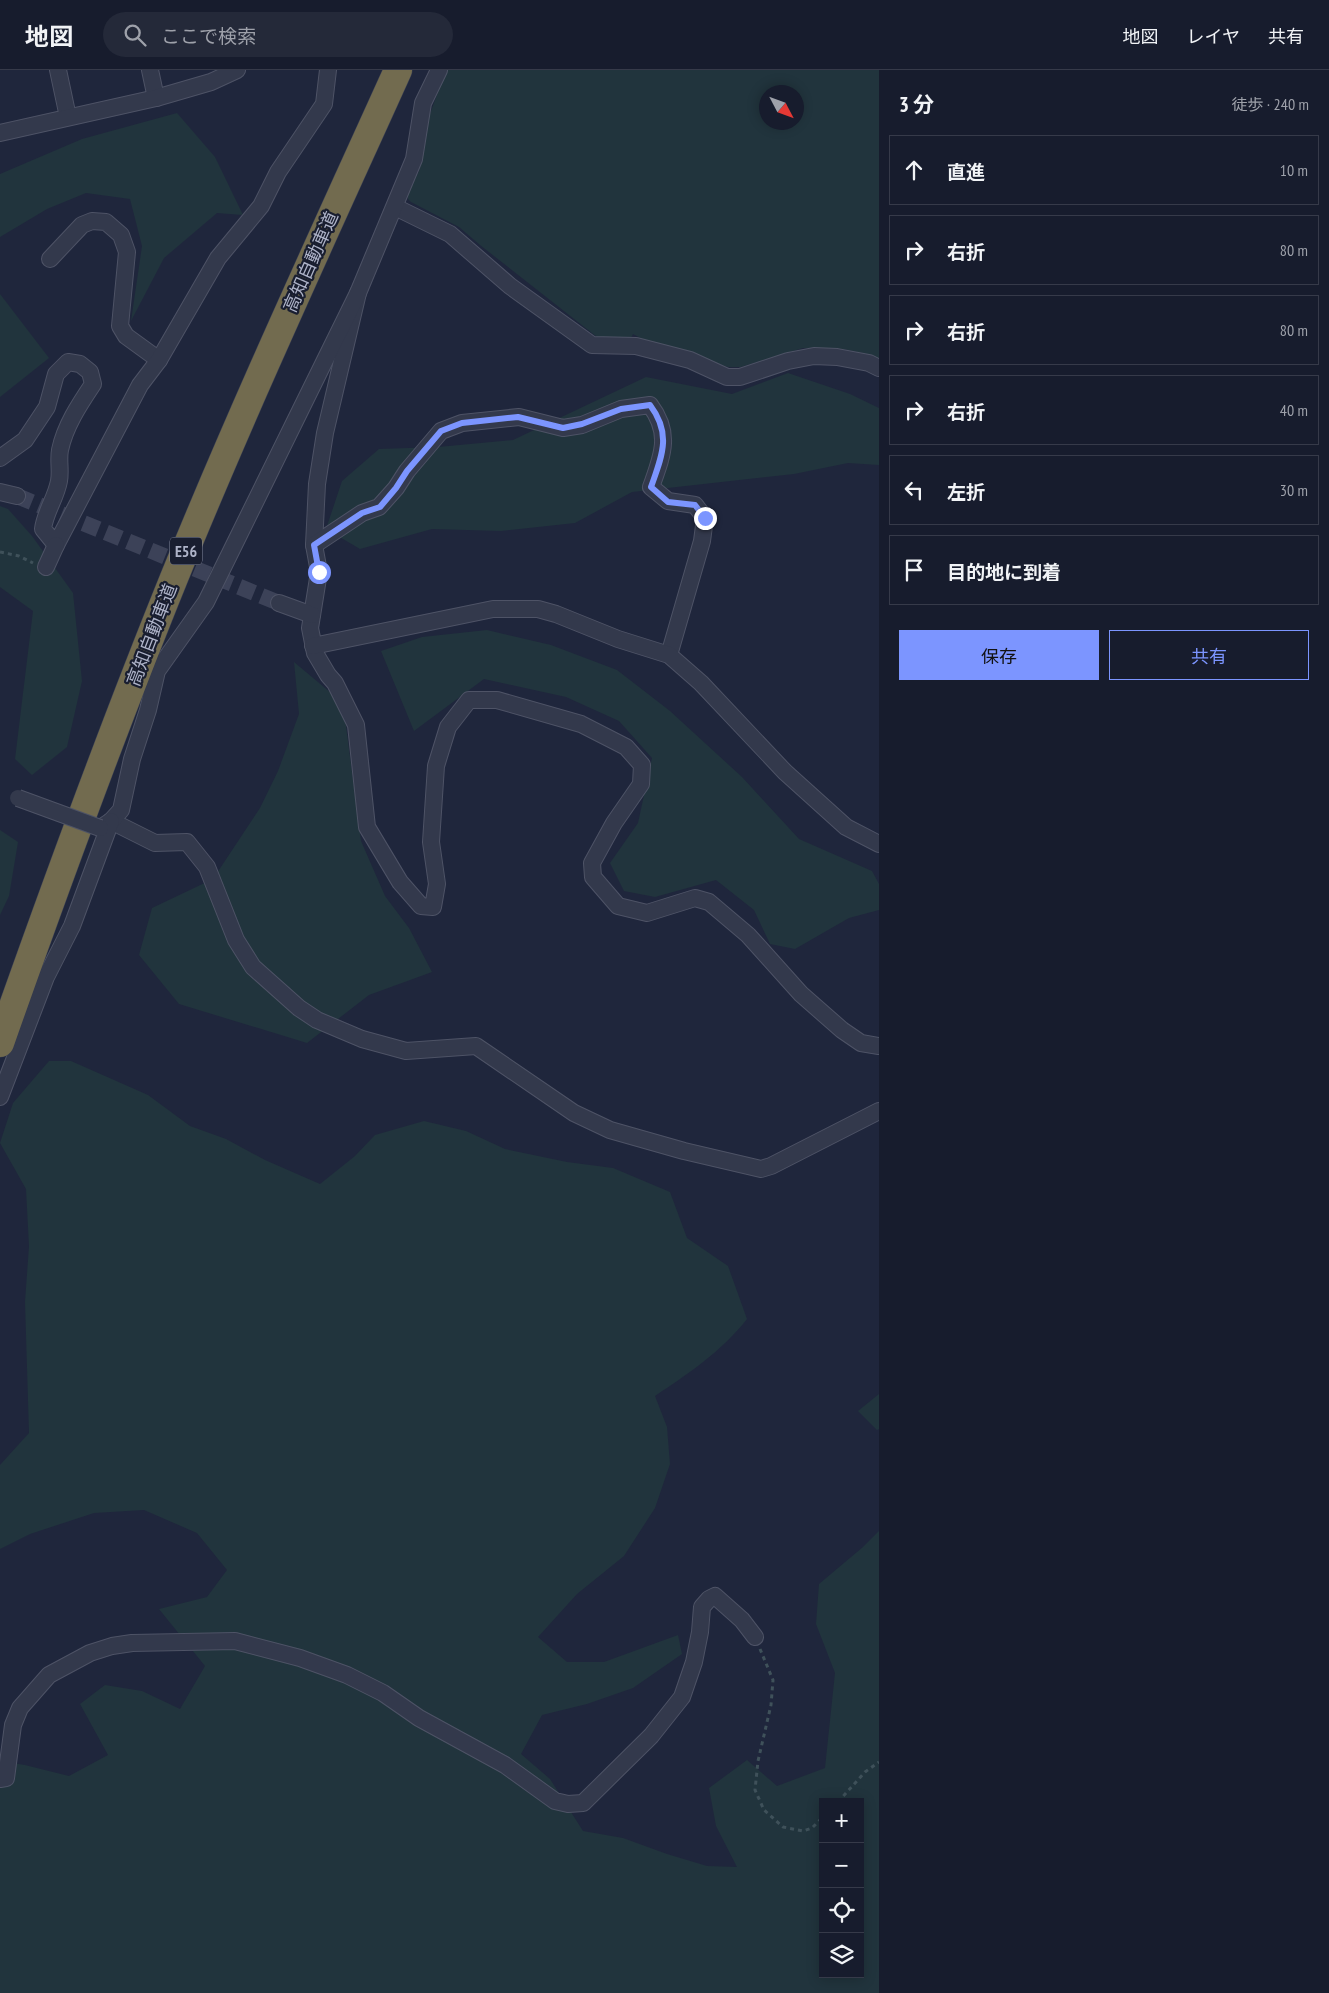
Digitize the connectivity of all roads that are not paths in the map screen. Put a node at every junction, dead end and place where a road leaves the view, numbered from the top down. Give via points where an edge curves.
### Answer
1 (58, 70) edge
2 (150, 70) edge
3 (237, 70) edge
4 (328, 70) edge
5 (384, 70) edge
6 (398, 70) edge
7 (439, 70) edge
8 (156, 98) junction
9 (68, 116) junction
10 (0, 133) edge
11 (395, 207) junction
12 (50, 259) dead end
13 (358, 293) junction
14 (158, 360) junction
15 (879, 368) edge
16 (0, 458) edge
17 (0, 492) edge
18 (17, 496) tunnel mouth
19 (56, 545) junction
20 (314, 545) junction
21 (46, 567) road end
22 (279, 603) tunnel mouth
23 (312, 615) junction
24 (313, 646) junction
25 (669, 655) junction
26 (18, 798) dead end
27 (106, 824) junction
28 (879, 844) edge
29 (0, 1004) edge
30 (879, 1035) edge
31 (861, 1042) junction
32 (0, 1043) edge
33 (879, 1046) edge
34 (0, 1097) edge
35 (879, 1111) edge
36 (755, 1637) road end
37 (0, 1779) edge

1 - 9 street
2 - 8 street
3 - 8 street via 211,82
4 - 14 street via 324,104 278,172 260,206 218,258
5 - 29 highway, 高知自動車道 / E56 via 237,391 156,584 86,765
6 - 32 highway, 高知自動車道 / E56 via 314,254 174,578 63,866
7 - 11 street via 422,103 414,159
8 - 9 street
9 - 10 street
11 - 13 street
11 - 15 street via 450,234 510,286 592,344 636,346 690,360 727,377 740,377 814,356 837,357
12 - 14 street via 82,225 92,221 106,222 121,235 128,252 120,326 126,336
13 - 20 street via 324,442 317,484
13 - 27 street via 206,602 157,671 121,810
14 - 19 street via 140,385
16 - 19 street via 25,440 47,407 56,374 68,362 80,364 90,372 93,384 65,433 60,452 59,482 44,521 43,529
17 - 18 street
19 - 21 street
20 - 23 street via 319,572
20 - 25 street via 362,513 380,507 441,431 462,423 518,417 563,428 621,409 650,405 660,417 663,436 662,455 651,487 668,502 695,505 705,518 702,541
22 - 23 street
23 - 24 street
24 - 25 street via 493,609 538,609
24 - 31 street via 356,725 367,827 400,882 422,906 433,907 436,884 431,842 436,766 448,727 469,700 497,700 582,724 626,746 642,765 641,784 592,863 593,877 618,906 647,912 695,898 709,902 748,935 801,994
25 - 28 street via 701,683 785,772 846,827
26 - 27 street, bridge
27 - 34 street via 72,926 46,977
27 - 35 street via 155,843 187,842 207,867 236,940 253,967 298,1008 317,1020 362,1039 406,1052 476,1046 574,1113 610,1130 761,1169
30 - 31 street
31 - 33 street
36 - 37 street via 742,1620 715,1596 709,1598 702,1607 694,1662 682,1697 651,1736 583,1803 555,1801 505,1765 418,1718 383,1693 346,1675 300,1658 235,1642 112,1646 90,1653 49,1674 20,1708 13,1725 6,1778

